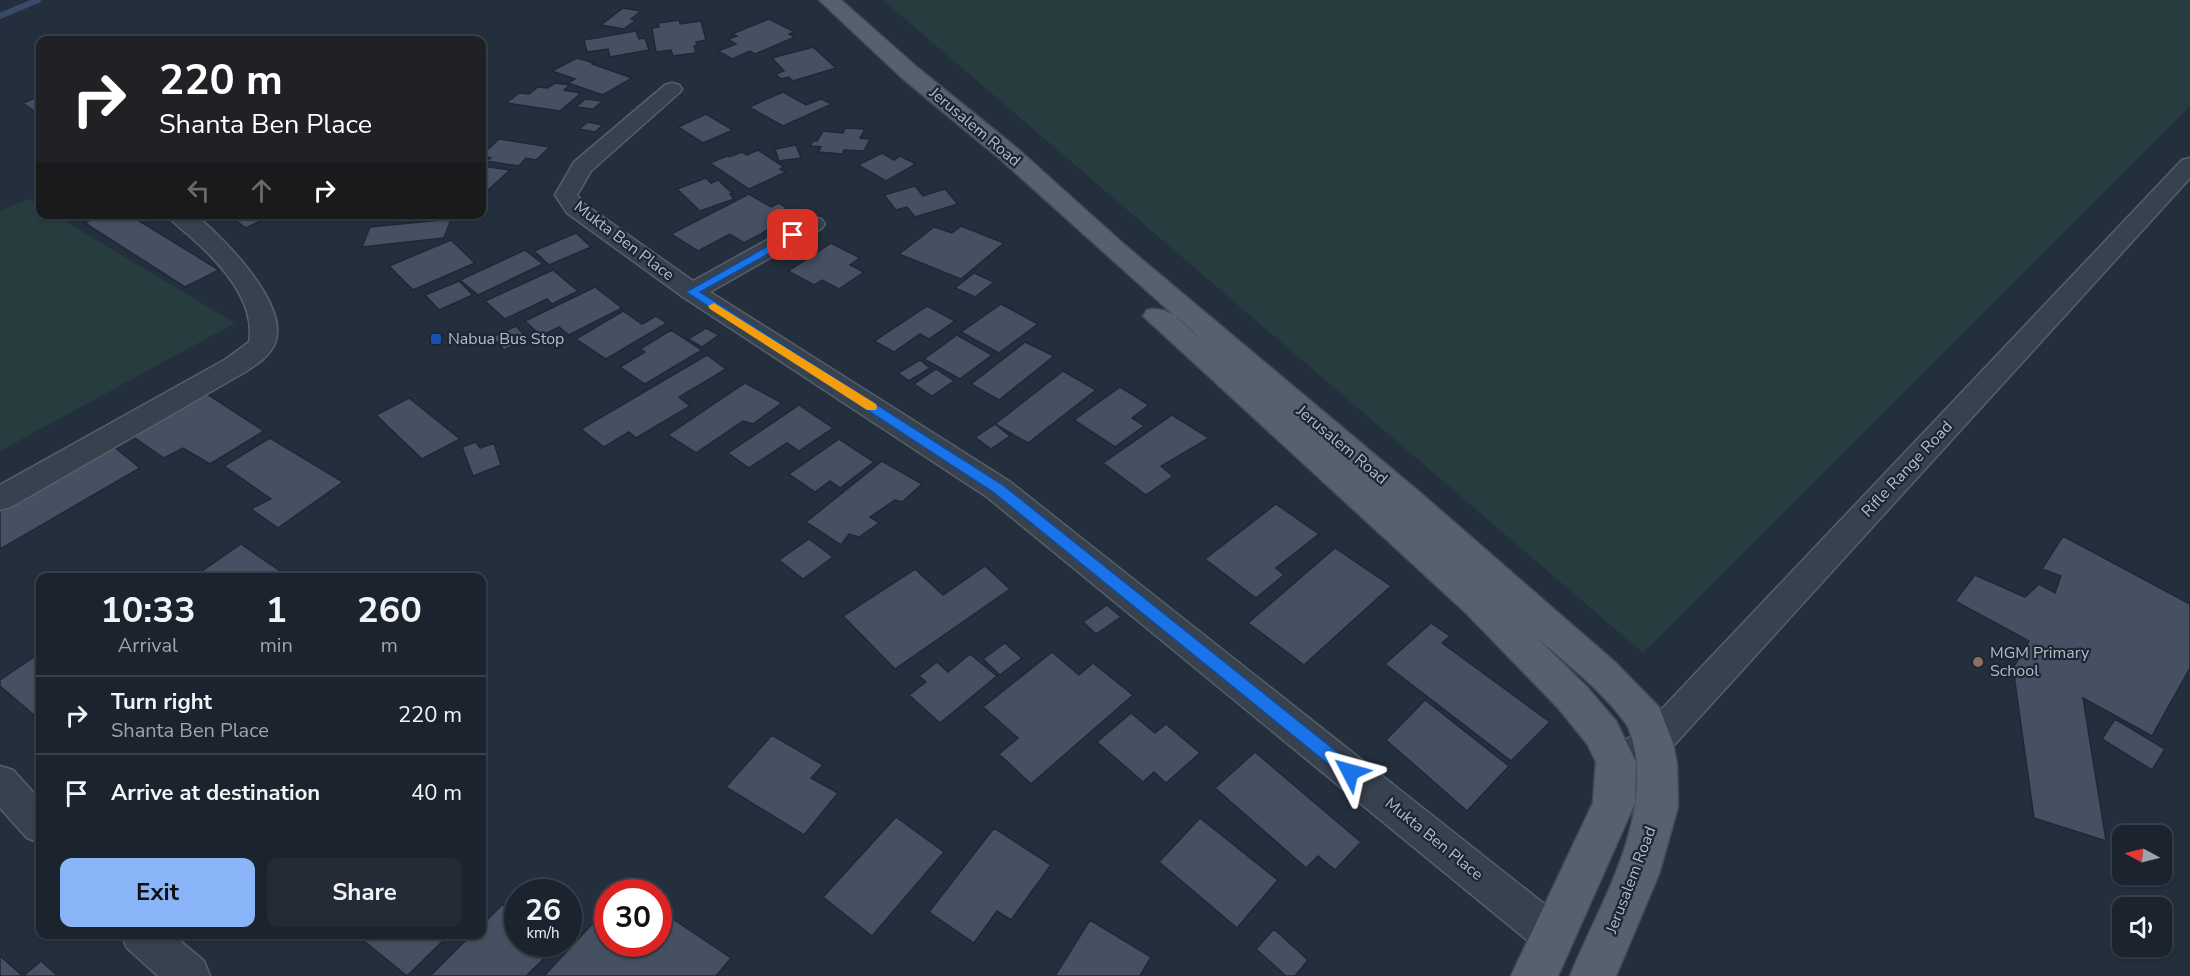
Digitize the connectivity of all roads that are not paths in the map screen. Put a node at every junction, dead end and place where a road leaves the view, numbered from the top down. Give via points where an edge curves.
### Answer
1 (805, 0) edge
2 (828, 0) edge
3 (672, 90) dead end
4 (2190, 165) edge
5 (185, 219) edge
6 (813, 224) dead end
7 (692, 292) junction
8 (0, 499) edge
9 (1653, 743) junction
10 (1616, 762) junction
11 (0, 782) edge
12 (36, 821) edge
13 (1637, 874) junction
14 (1553, 936) junction
15 (147, 939) edge
16 (189, 976) edge
17 (1534, 976) edge
18 (1593, 976) edge
19 (1616, 976) edge

1 - 10 main road, Jerusalem Road via 1479,603 1573,698 1602,733
2 - 9 main road, Jerusalem Road via 1412,504 1623,692 1645,719
3 - 7 street, Mukta Ben Place via 582,167 566,195 575,208
4 - 9 street, Rifle Range Road
5 - 8 street via 229,259 260,309 265,326 262,342 226,371
6 - 7 street
7 - 14 street, Mukta Ben Place via 998,489
9 - 10 street, Rifle Range Road
9 - 13 main road, Jerusalem Road via 1658,807
10 - 14 main road, Jerusalem Road via 1614,803
11 - 12 street
13 - 18 main road, Jerusalem Road
13 - 19 main road
14 - 17 main road, Jerusalem Road
15 - 16 street

